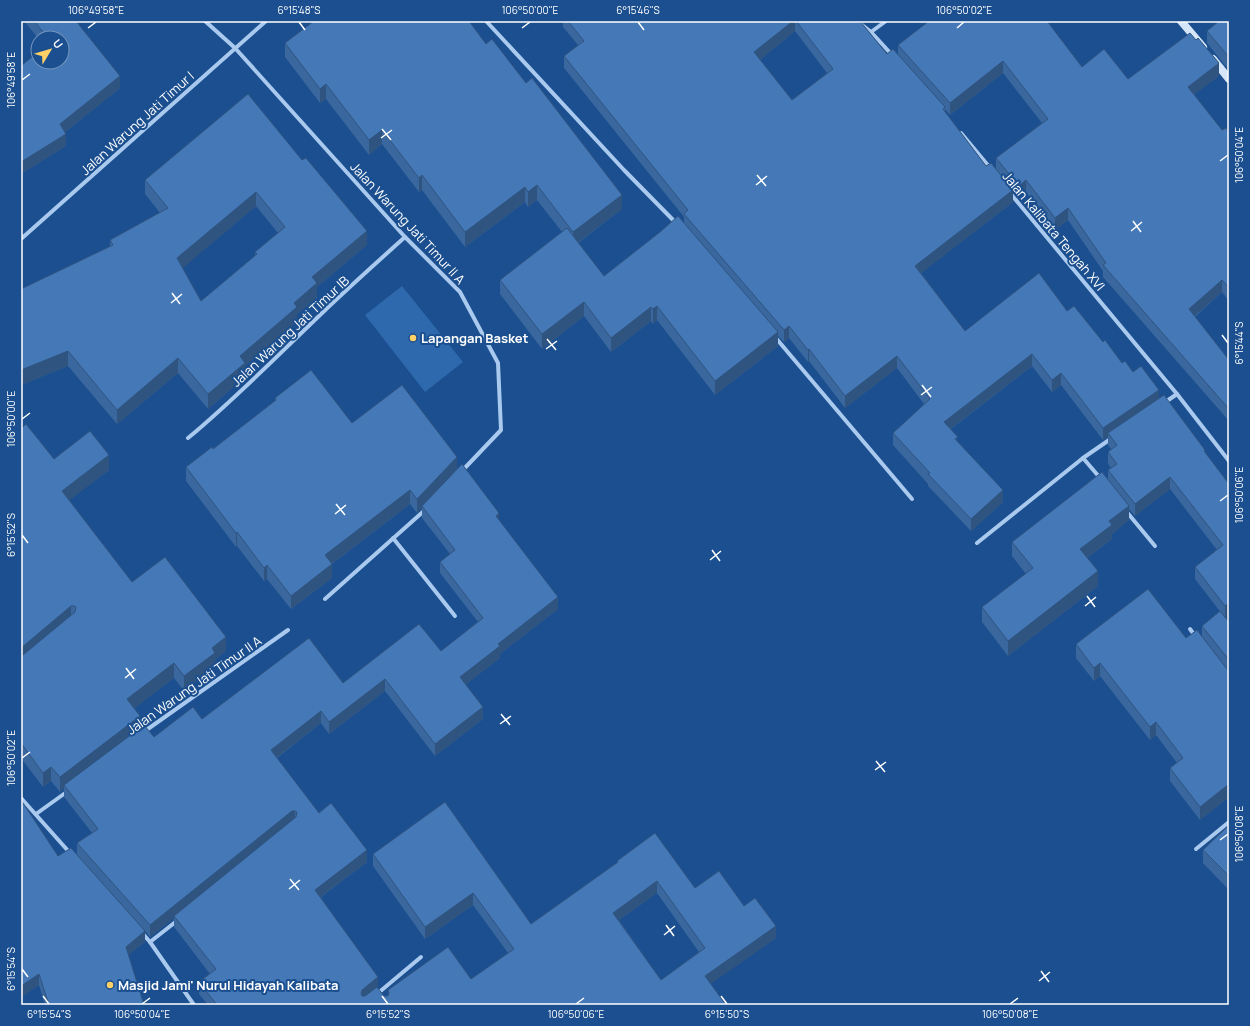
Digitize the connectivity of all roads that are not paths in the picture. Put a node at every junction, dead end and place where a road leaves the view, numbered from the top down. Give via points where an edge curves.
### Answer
1 (205, 21) edge
2 (266, 21) edge
3 (486, 21) edge
4 (857, 21) edge
5 (886, 21) edge
6 (1181, 21) edge
7 (871, 32) junction
8 (235, 48) junction
9 (898, 62) edge
10 (1229, 79) edge
11 (956, 127) edge
12 (996, 176) edge
13 (1006, 188) edge
14 (680, 227) edge
15 (404, 237) junction
16 (21, 239) edge
17 (770, 331) edge
18 (1176, 394) junction
19 (1158, 407) edge
20 (1114, 436) edge
21 (188, 438) dead end
22 (1083, 458) junction
23 (1229, 461) edge
24 (458, 476) edge
25 (1102, 481) edge
26 (912, 499) dead end
27 (430, 504) edge
28 (1122, 505) edge
29 (393, 538) junction
30 (977, 543) dead end
31 (1155, 546) dead end
32 (325, 599) dead end
33 (455, 616) dead end
34 (1190, 629) dead end
35 (288, 630) dead end
36 (1200, 642) edge
37 (138, 737) edge
38 (69, 790) edge
39 (21, 798) edge
40 (36, 814) junction
41 (1229, 822) edge
42 (1196, 849) dead end
43 (72, 854) edge
44 (184, 915) edge
45 (140, 931) edge
46 (150, 942) junction
47 (421, 957) dead end
48 (377, 994) junction
49 (373, 998) edge
50 (382, 1000) edge
51 (194, 1005) edge

1 - 8 street, Jalan Warung Jati Timur II A
2 - 8 street, Jalan Warung Jati Timur I
3 - 14 street
4 - 7 street
5 - 7 street
6 - 10 street
7 - 9 street
8 - 15 street, Jalan Warung Jati Timur II A
8 - 16 street, Jalan Warung Jati Timur I
11 - 12 street, Jalan Kalibata Tengah XVI
13 - 18 street, Jalan Kalibata Tengah XVI
15 - 21 street, Jalan Warung Jati Timur IB
15 - 24 street, Jalan Warung Jati Timur II A via 460,292 498,362 501,430
17 - 26 street
18 - 19 street
18 - 23 street, Jalan Kalibata Tengah XVI
20 - 22 street
22 - 25 street
22 - 30 street
27 - 29 street
28 - 31 street
29 - 32 street
29 - 33 street
34 - 36 street
35 - 37 street, Jalan Warung Jati Timur II A
38 - 40 street
39 - 40 street
40 - 43 street
41 - 42 street
44 - 46 street
45 - 46 street
46 - 51 street
47 - 48 street
48 - 49 street
48 - 50 street

